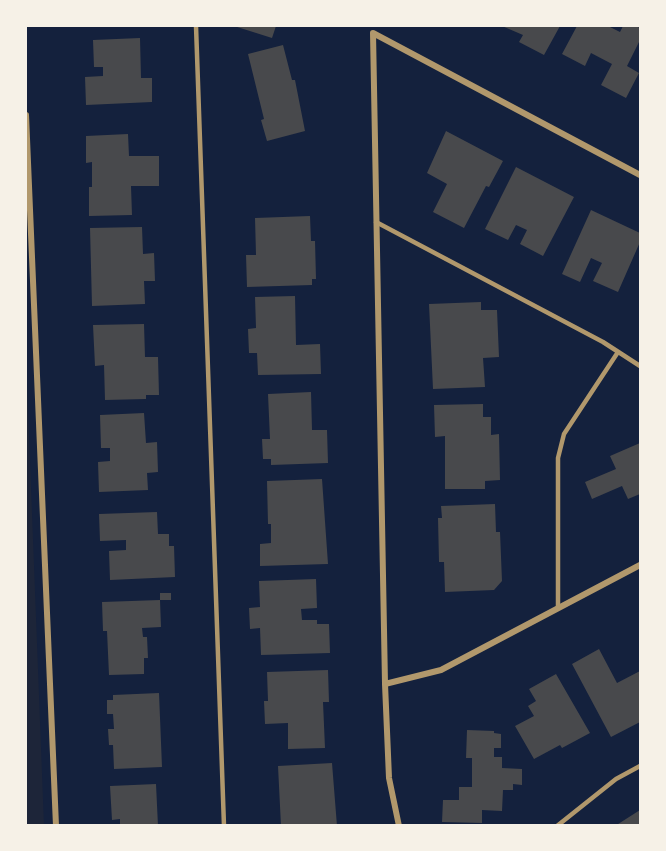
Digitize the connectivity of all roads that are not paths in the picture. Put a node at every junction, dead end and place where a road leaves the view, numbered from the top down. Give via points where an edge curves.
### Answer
1 (196, 26) edge
2 (26, 115) edge
3 (640, 174) edge
4 (376, 222) junction
5 (618, 352) junction
6 (640, 366) edge
7 (640, 565) edge
8 (558, 607) junction
9 (385, 684) junction
10 (640, 766) edge
11 (56, 825) edge
12 (224, 825) edge
13 (399, 825) edge
14 (556, 825) edge

1 - 12 lane
2 - 11 street
3 - 4 street via 373,33
4 - 5 lane
4 - 9 street
5 - 6 lane
5 - 8 lane via 564,434 558,458
7 - 8 street
8 - 9 street via 441,670
9 - 13 street via 389,778
10 - 14 lane via 616,779

